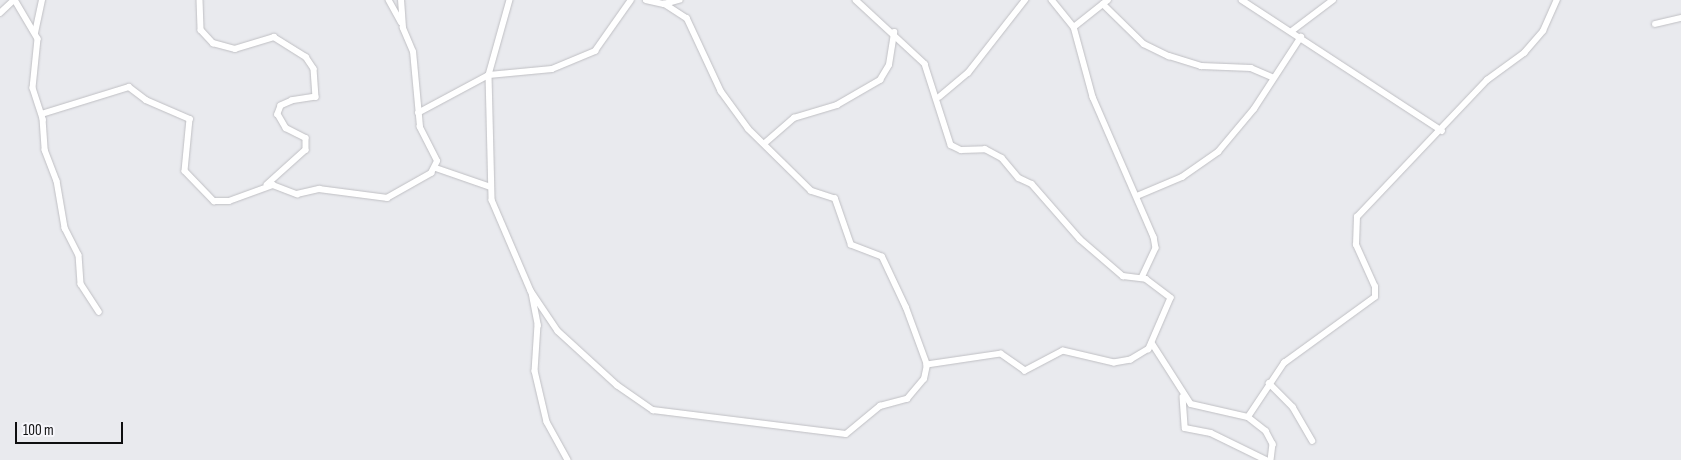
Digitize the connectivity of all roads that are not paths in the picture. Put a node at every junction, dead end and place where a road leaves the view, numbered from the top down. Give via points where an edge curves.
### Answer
1 (15, 0) edge
2 (42, 0) edge
3 (200, 0) edge
4 (389, 0) edge
5 (401, 0) edge
6 (510, 0) edge
7 (631, 0) edge
8 (646, 0) edge
9 (679, 0) edge
10 (856, 0) edge
11 (1025, 0) edge
12 (1052, 0) edge
13 (1242, 0) edge
14 (1333, 0) edge
15 (1557, 0) edge
16 (1105, 2) edge
17 (664, 4) junction
18 (0, 13) edge
19 (1681, 18) edge
20 (402, 24) junction
21 (1655, 24) dead end
22 (1074, 27) junction
23 (1292, 31) junction
24 (894, 32) junction
25 (35, 33) junction
26 (1301, 37) junction
27 (490, 75) junction
28 (1272, 77) junction
29 (939, 97) junction
30 (418, 113) junction
31 (42, 114) junction
32 (1442, 131) junction
33 (765, 143) junction
34 (436, 168) junction
35 (268, 185) junction
36 (490, 187) junction
37 (1137, 196) junction
38 (1142, 278) junction
39 (531, 291) junction
40 (99, 312) dead end
41 (1152, 343) junction
42 (927, 365) junction
43 (1269, 382) junction
44 (1182, 397) junction
45 (1248, 417) junction
46 (1313, 441) dead end
47 (568, 460) edge
48 (1266, 460) edge
49 (1271, 460) edge

1 - 18 street
1 - 25 street
2 - 25 street
3 - 35 street via 201,30 214,43 235,49 274,37 306,57 314,70 316,96 286,103 278,114 286,128 306,138 306,150
4 - 20 street
5 - 20 street
6 - 27 street
7 - 27 street via 595,50 552,69
8 - 17 street
9 - 17 street
10 - 24 street
11 - 29 street via 968,74
12 - 22 street
13 - 23 street
14 - 23 street
15 - 32 street via 1536,41 1487,80
16 - 22 street
16 - 28 street via 1144,44 1169,56 1201,66 1252,68
17 - 33 street via 687,19 721,92 748,129
19 - 21 street
20 - 30 street via 413,52
22 - 37 street via 1093,97
23 - 26 street
24 - 29 street via 925,64
24 - 33 street via 889,65 880,80 844,102 794,118
25 - 31 street via 39,54 33,88
26 - 28 street
26 - 32 street via 1355,78
27 - 30 street
27 - 36 street
28 - 37 street via 1254,109 1218,152 1182,177
29 - 38 street via 941,125 951,145 962,150 985,149 1002,158 1085,243 1123,276
30 - 34 street via 420,127 435,150
31 - 35 street via 130,87 146,100 190,119 183,162 204,194 220,203 229,202
31 - 40 street via 44,150 57,181 65,228 79,255 81,284
32 - 43 street via 1355,221 1356,245 1375,287 1375,297 1284,363
33 - 42 street via 811,191 835,199 851,245 882,257
34 - 35 street via 399,193 375,199 319,189 297,194
34 - 36 street
36 - 39 street via 496,216
37 - 38 street via 1156,248
38 - 41 street via 1171,298
39 - 42 street via 558,331 596,367 636,400 667,413 846,434 880,406 912,395
39 - 47 street via 538,325 535,371 547,422
41 - 42 street via 1144,355 1119,363 1063,351 1025,371 1001,354
41 - 44 street
43 - 45 street
43 - 46 street via 1293,407
44 - 45 street via 1191,404
44 - 48 street via 1185,428 1211,433
45 - 49 street via 1271,438

